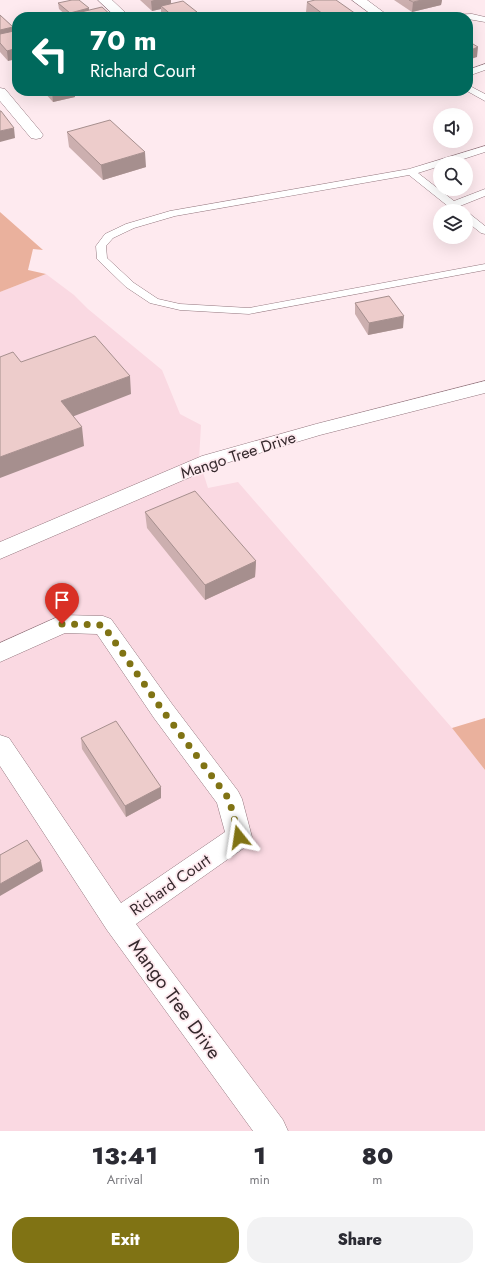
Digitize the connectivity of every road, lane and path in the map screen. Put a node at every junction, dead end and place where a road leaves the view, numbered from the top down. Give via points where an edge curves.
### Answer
1 (104, 0) edge
2 (358, 0) edge
3 (118, 12) edge
4 (376, 12) edge
5 (473, 16) edge
6 (485, 20) edge
7 (485, 67) edge
8 (473, 71) edge
9 (473, 91) edge
10 (0, 92) edge
11 (485, 98) edge
12 (36, 135) dead end
13 (485, 148) edge
14 (461, 156) edge
15 (433, 165) edge
16 (411, 172) junction
17 (485, 192) edge
18 (451, 204) edge
19 (463, 204) edge
20 (473, 222) edge
21 (485, 231) edge
22 (485, 267) edge
23 (485, 387) edge
24 (0, 551) edge
25 (0, 653) edge
26 (0, 745) edge
27 (118, 921) junction
28 (272, 1131) edge

1 - 3 street
2 - 4 street
5 - 6 lane
7 - 8 lane
9 - 11 lane
10 - 12 street
13 - 14 lane
15 - 16 lane
16 - 18 lane
16 - 22 lane via 174,213 130,226 109,236 101,246 102,259 130,285 154,301 180,307 249,311
17 - 19 lane
20 - 21 lane
23 - 24 street, Mango Tree Drive via 316,430 209,461
25 - 27 street, Richard Court via 62,624 103,625 229,799 239,837
26 - 27 street, Mango Tree Drive
27 - 28 street, Mango Tree Drive

